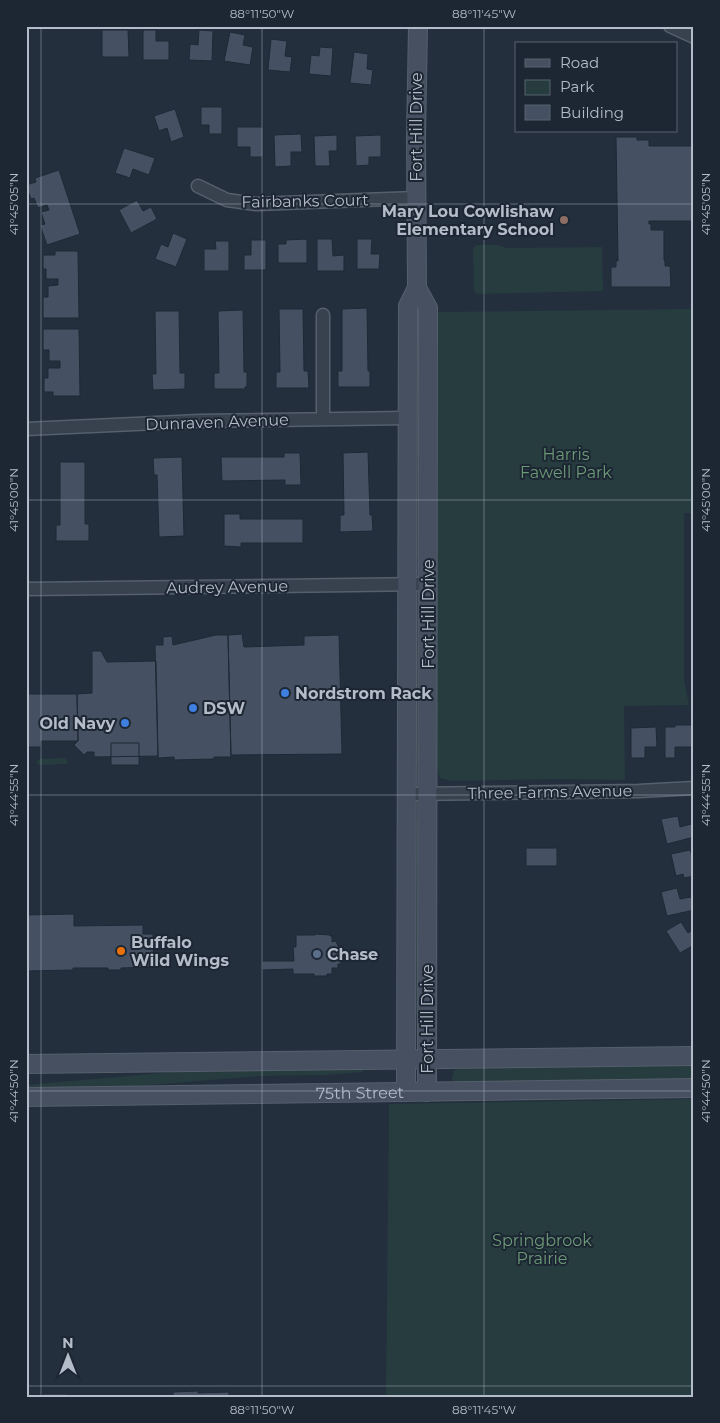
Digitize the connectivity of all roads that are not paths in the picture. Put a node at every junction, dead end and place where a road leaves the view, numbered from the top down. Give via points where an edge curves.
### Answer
1 (670, 26) edge
2 (416, 27) edge
3 (694, 37) edge
4 (198, 186) dead end
5 (416, 198) junction
6 (417, 288) junction
7 (323, 315) dead end
8 (407, 418) junction
9 (323, 419) junction
10 (26, 429) edge
11 (428, 584) junction
12 (407, 585) junction
13 (26, 589) edge
14 (694, 788) edge
15 (407, 794) junction
16 (427, 794) junction
17 (694, 1056) edge
18 (406, 1060) junction
19 (427, 1060) junction
20 (26, 1064) edge
21 (694, 1088) edge
22 (406, 1092) junction
23 (427, 1092) junction
24 (26, 1097) edge

1 - 3 street
2 - 5 street, Fort Hill Drive
4 - 5 street, Fairbanks Court via 227,200 256,204
5 - 6 street, Fort Hill Drive
6 - 8 street, Fort Hill Drive via 408,306
6 - 11 street, Fort Hill Drive via 428,308
7 - 9 street
8 - 9 street, Dunraven Avenue
8 - 12 street, Fort Hill Drive
9 - 10 street, Dunraven Avenue
11 - 12 street, Audrey Avenue
11 - 16 street, Fort Hill Drive
12 - 13 street, Audrey Avenue
12 - 15 street, Fort Hill Drive
14 - 16 street, Three Farms Avenue
15 - 16 street, Three Farms Avenue
15 - 18 street, Fort Hill Drive
16 - 19 street, Fort Hill Drive
17 - 19 street, 75th Street
18 - 19 street, 75th Street
18 - 20 street, 75th Street
18 - 22 street, Fort Hill Drive
19 - 23 street, Fort Hill Drive
21 - 23 street, 75th Street
22 - 23 street, 75th Street
22 - 24 street, 75th Street

